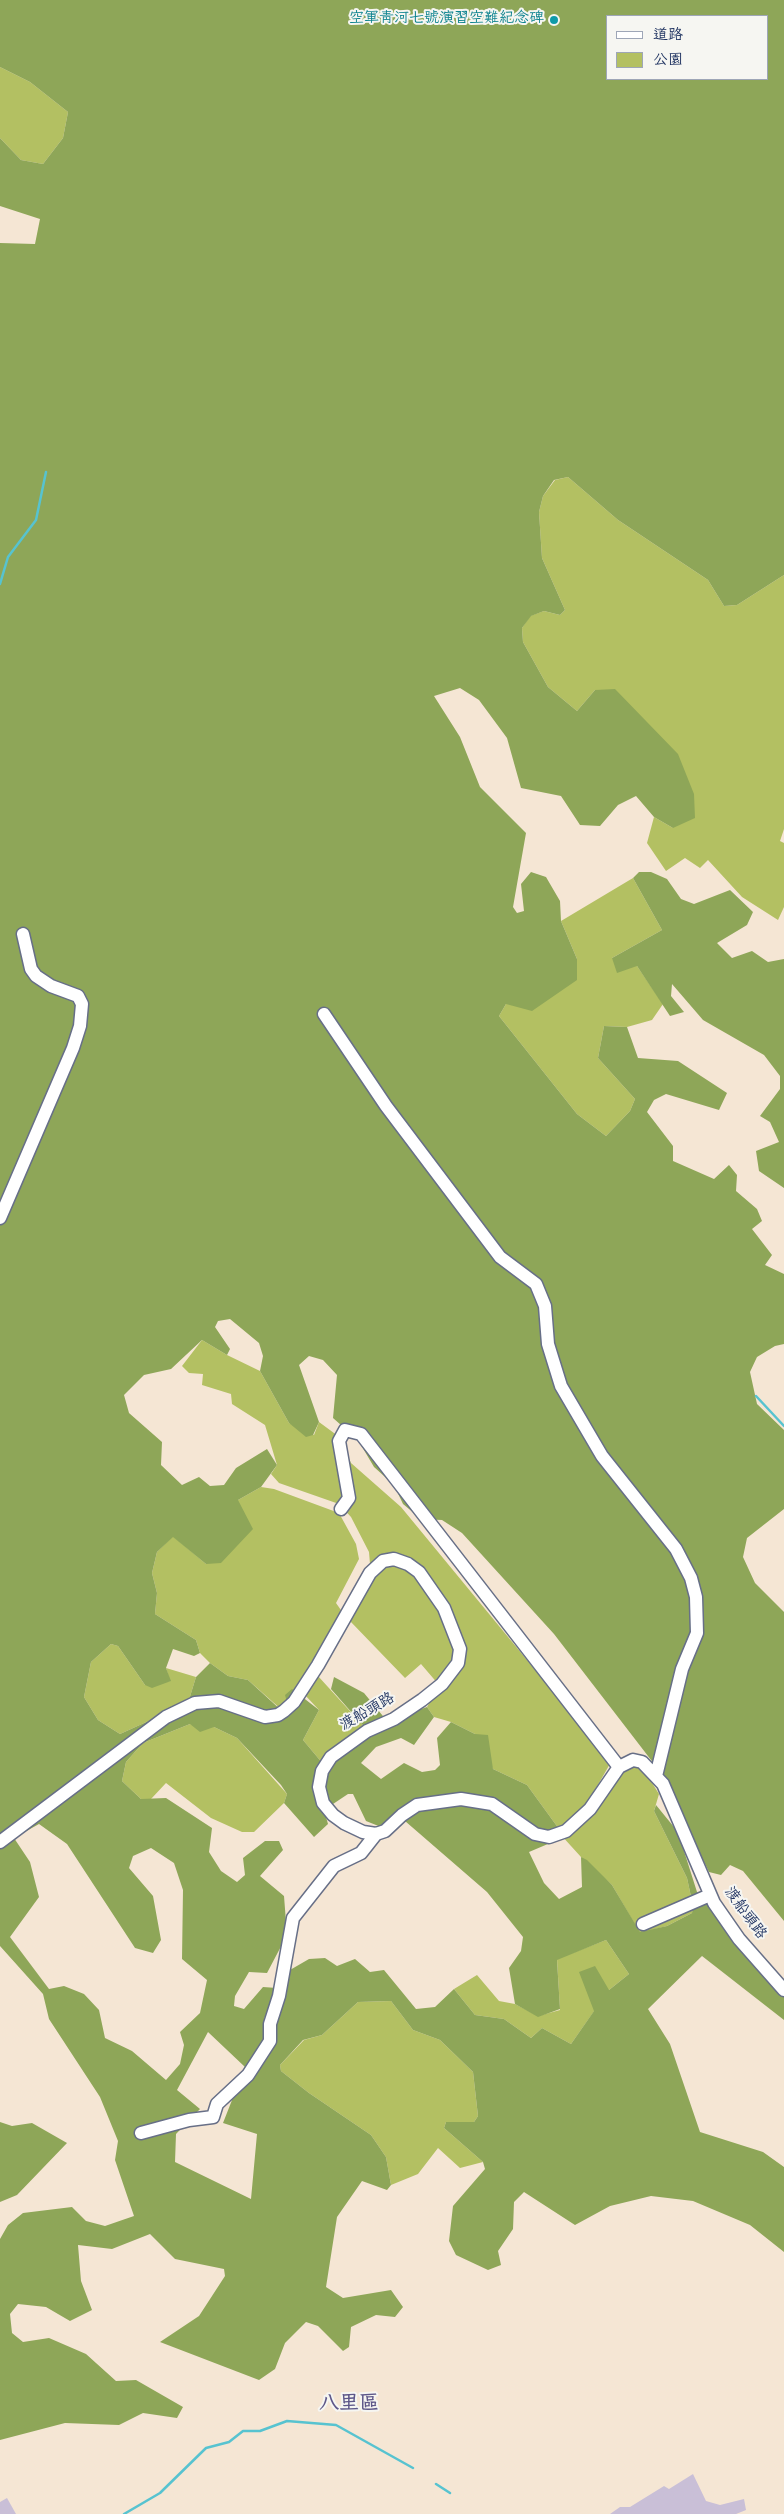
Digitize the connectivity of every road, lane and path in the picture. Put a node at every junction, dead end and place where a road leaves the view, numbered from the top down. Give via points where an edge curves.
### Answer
1 (23, 934) dead end
2 (324, 1014) dead end
3 (0, 1218) edge
4 (341, 1509) dead end
5 (619, 1767) junction
6 (656, 1776) junction
7 (376, 1834) junction
8 (0, 1842) edge
9 (710, 1895) junction
10 (643, 1924) dead end
11 (784, 1990) edge
12 (141, 2133) dead end

1 - 3 street via 31,969 36,976 51,986 78,996 82,1004 73,1048
2 - 6 street via 386,1106 500,1257 536,1284 545,1306 548,1344 561,1386 602,1456 676,1549 691,1578 696,1598 697,1633 682,1668
4 - 5 street via 349,1498 340,1441 345,1430 361,1434
5 - 6 street, 渡船頭路 via 633,1760 642,1762
5 - 7 street via 590,1809 566,1831 549,1837 535,1834 492,1804 461,1799 417,1805 385,1831
6 - 9 street, 渡船頭路 via 663,1784
7 - 8 street, 渡船頭路 via 344,1824 323,1803 322,1771 343,1747 394,1719 442,1684 458,1663 460,1649 444,1608 419,1572 394,1560 383,1561 370,1573 318,1665 294,1702 284,1711 266,1717 219,1701 195,1703 166,1717
7 - 12 street via 361,1854 334,1866 293,1918 279,1996 270,2024 270,2041 248,2075 217,2104 213,2118 188,2120
9 - 10 street
9 - 11 street, 渡船頭路 via 739,1939

